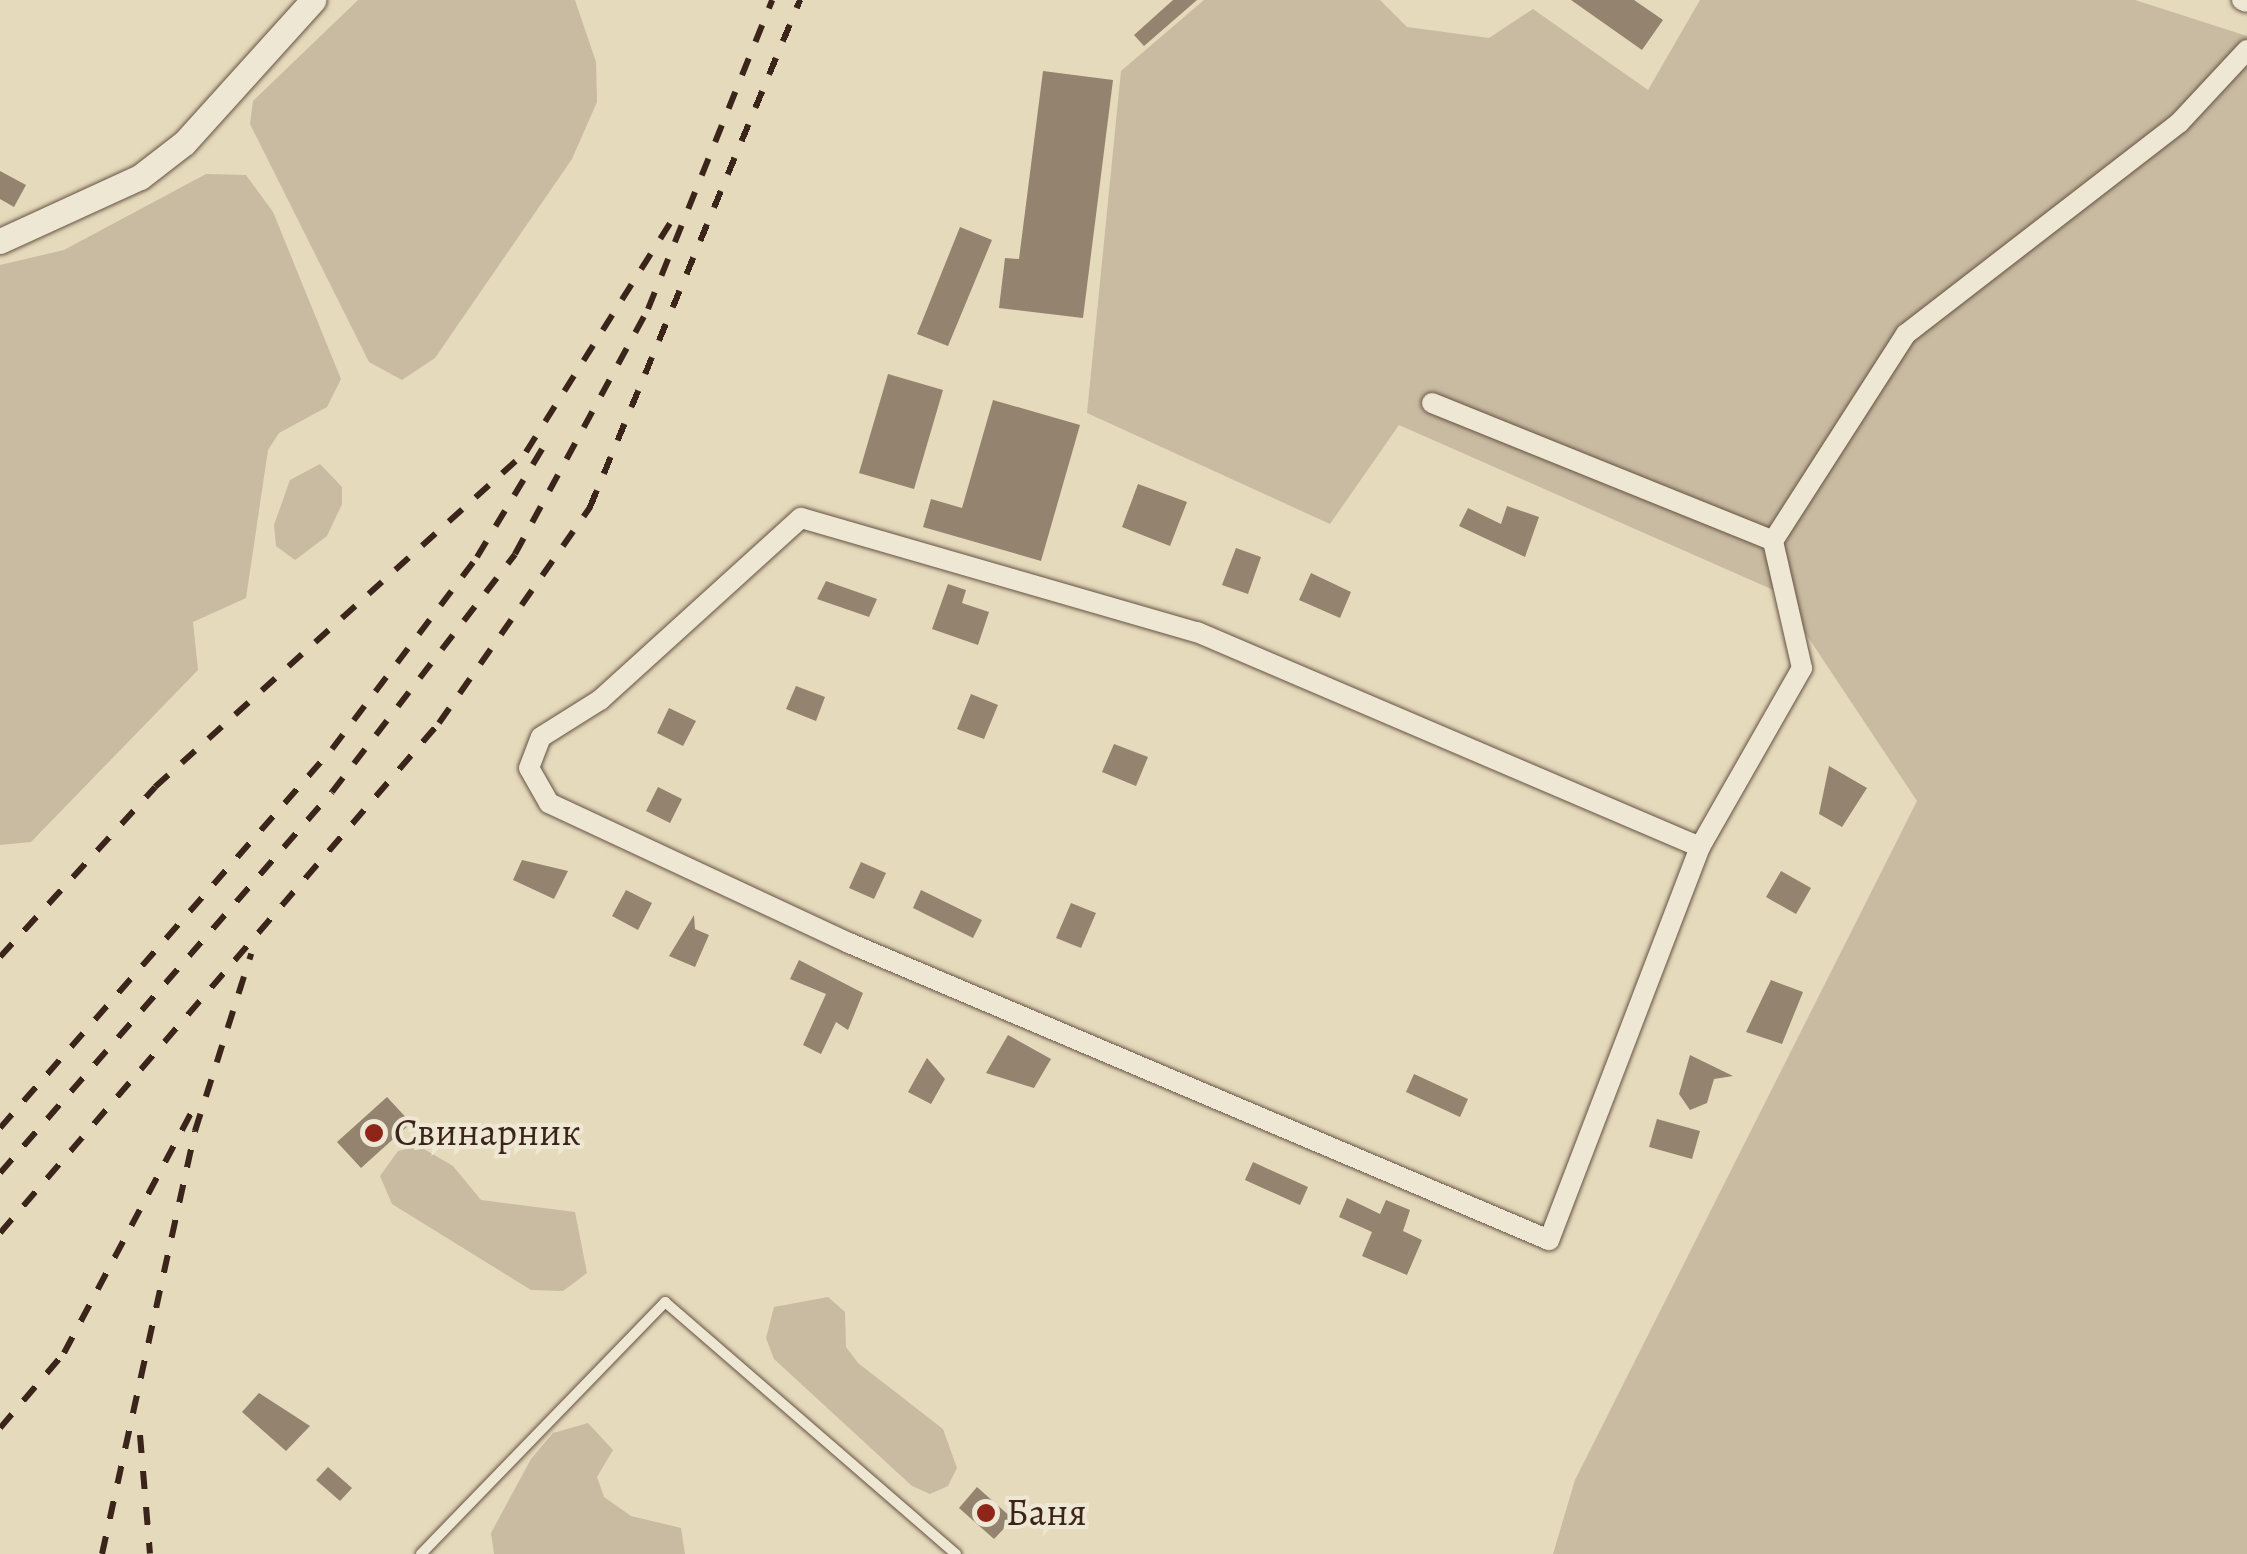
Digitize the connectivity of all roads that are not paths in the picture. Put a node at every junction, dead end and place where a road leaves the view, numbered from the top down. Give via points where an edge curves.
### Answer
1 (313, 0) edge
2 (2247, 50) edge
3 (0, 240) edge
4 (1432, 403) dead end
5 (1774, 541) junction
6 (1700, 847) junction
7 (421, 1554) edge
8 (956, 1554) edge

1 - 3 street via 184,142 140,177
2 - 5 street via 2178,123 1906,334
4 - 5 street
5 - 6 street via 1802,668
6 - 6 street via 1549,1240 849,943 550,803 529,768 542,737 600,700 801,518 1198,632
7 - 8 lane via 665,1302

